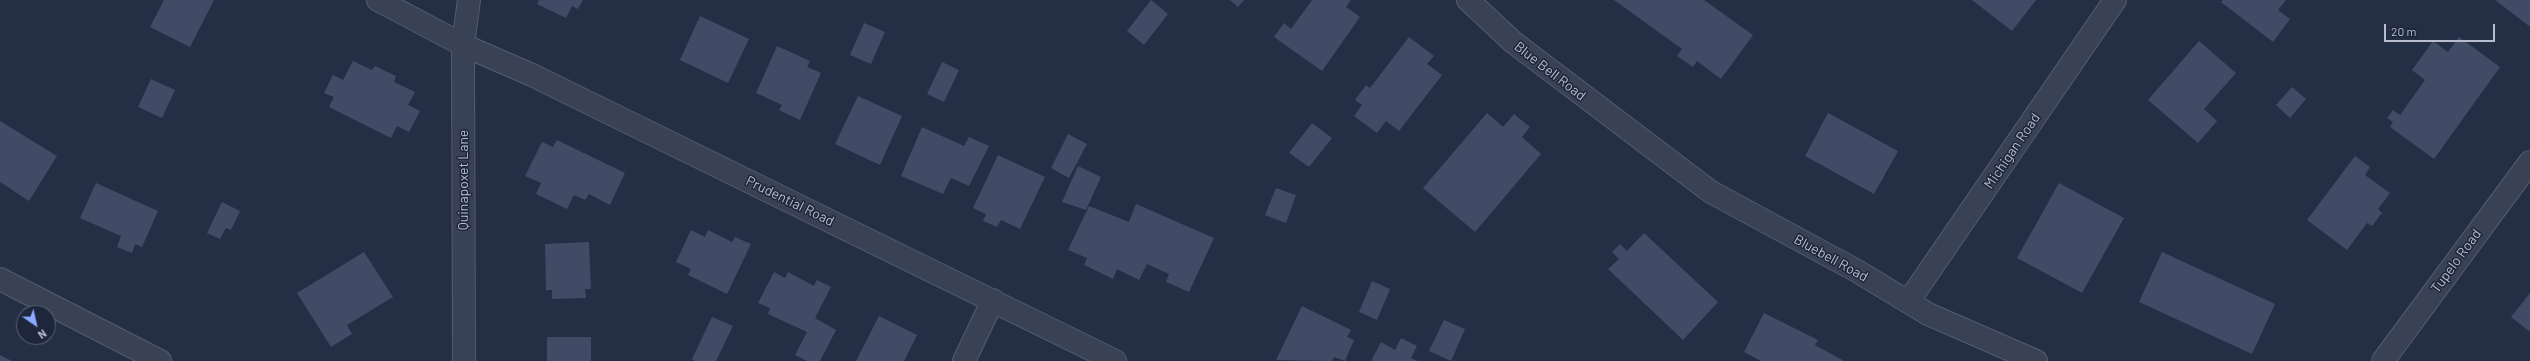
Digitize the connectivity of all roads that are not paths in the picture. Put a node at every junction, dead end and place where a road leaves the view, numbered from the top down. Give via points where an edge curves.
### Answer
1 (378, 0) edge
2 (469, 0) edge
3 (1468, 0) edge
4 (2115, 0) edge
5 (463, 44) junction
6 (1636, 137) joint
7 (2530, 162) edge
8 (0, 279) edge
9 (993, 300) junction
10 (1908, 302) junction
11 (160, 361) edge
12 (464, 361) edge
13 (964, 361) edge
14 (1115, 361) edge
15 (2036, 361) edge
16 (2383, 361) edge

1 - 5 street, Prudential Road
2 - 5 street, Quinapoxet Lane
3 - 6 street, Blue Bell Road via 1513,42
4 - 10 street, Michigan Road
5 - 9 street, Prudential Road via 532,75
5 - 12 street, Quinapoxet Lane
6 - 10 street, Bluebell Road via 1711,192 1857,271
7 - 16 street, Tupelo Road
8 - 11 street
9 - 13 street
9 - 14 street, Prudential Road
10 - 15 street, Bluebell Road via 1928,314

